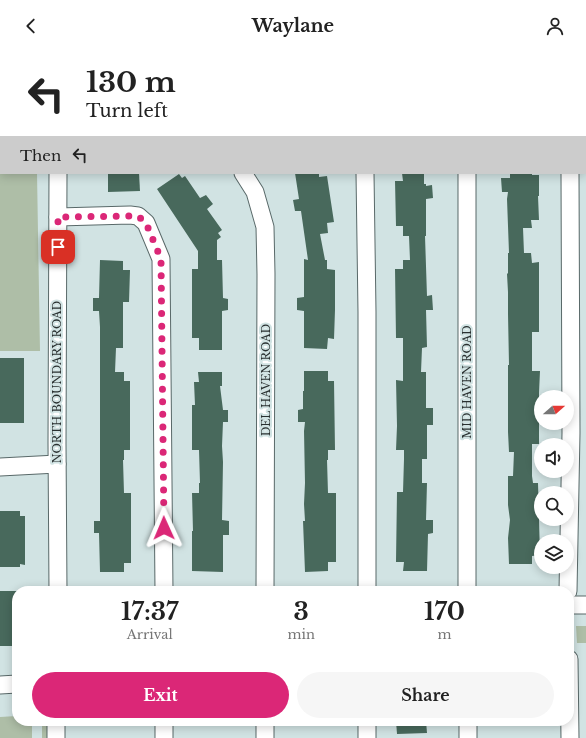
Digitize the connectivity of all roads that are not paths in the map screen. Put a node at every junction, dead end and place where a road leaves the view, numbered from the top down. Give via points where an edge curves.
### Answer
1 (58, 174) edge
2 (244, 174) edge
3 (365, 174) edge
4 (467, 174) edge
5 (570, 174) edge
6 (58, 217) junction
7 (57, 464) junction
8 (0, 467) edge
9 (58, 586) edge
10 (164, 586) edge
11 (265, 586) edge
12 (367, 586) edge
13 (467, 586) edge
14 (568, 586) edge
15 (574, 605) edge
16 (586, 606) edge
17 (12, 684) edge
18 (0, 685) edge
19 (56, 726) edge
20 (164, 726) edge
21 (265, 726) edge
22 (367, 726) edge
23 (468, 726) edge
24 (570, 726) edge
25 (56, 738) edge
26 (164, 738) edge
27 (265, 738) edge
28 (367, 738) edge
29 (468, 738) edge
30 (570, 738) edge

1 - 6 street, NORTH BOUNDARY ROAD
2 - 11 street, DEL HAVEN ROAD via 255,192 265,227
3 - 12 street
4 - 13 street, MID HAVEN ROAD
5 - 14 street via 571,433
6 - 7 street, NORTH BOUNDARY ROAD
6 - 10 street via 138,216 146,223 161,259
7 - 8 street
7 - 9 street, NORTH BOUNDARY ROAD
15 - 16 street
17 - 18 street
19 - 25 street
20 - 26 street
21 - 27 street
22 - 28 street
23 - 29 street
24 - 30 street

